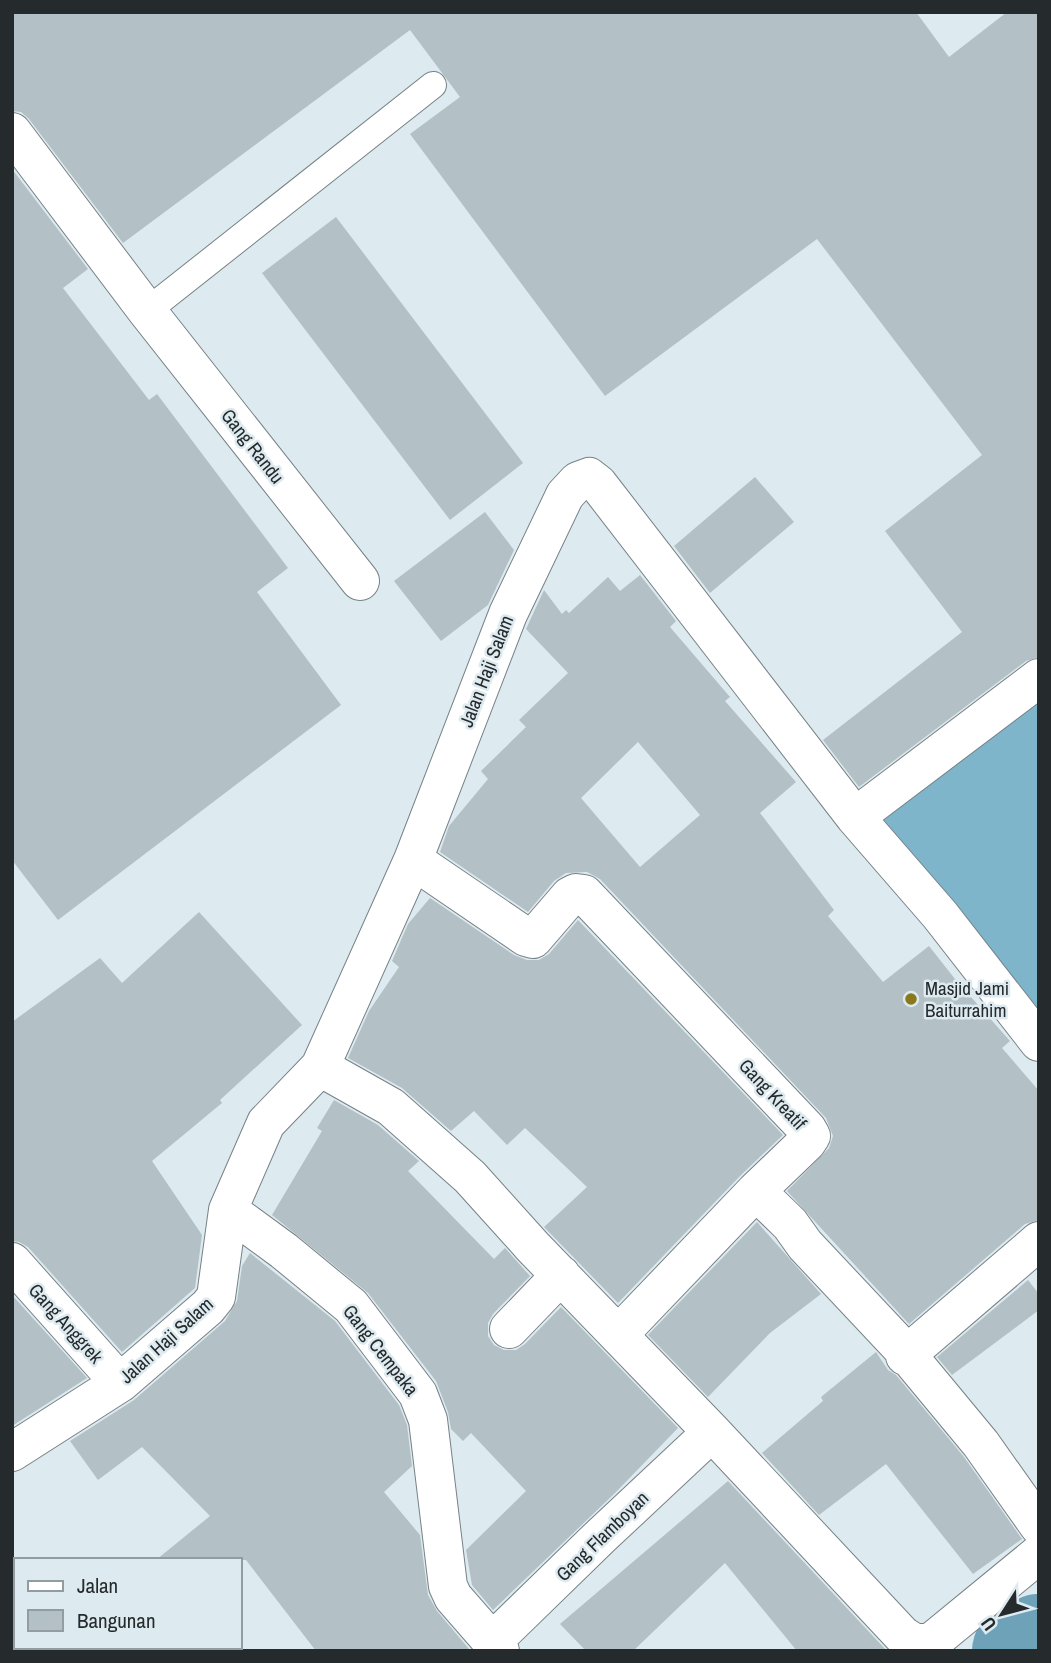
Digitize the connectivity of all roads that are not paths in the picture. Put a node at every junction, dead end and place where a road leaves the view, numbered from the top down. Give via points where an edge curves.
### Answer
1 (433, 85) dead end
2 (12, 132) edge
3 (147, 312) junction
4 (360, 581) dead end
5 (1039, 678) edge
6 (855, 817) junction
7 (413, 860) junction
8 (1039, 1042) edge
9 (320, 1067) junction
10 (755, 1191) junction
11 (228, 1210) junction
12 (1039, 1241) edge
13 (12, 1262) edge
14 (561, 1275) junction
15 (509, 1329) dead end
16 (619, 1334) junction
17 (905, 1356) junction
18 (120, 1383) junction
19 (712, 1432) junction
20 (12, 1452) edge
21 (1039, 1525) edge
22 (1039, 1554) edge
23 (496, 1646) edge

1 - 3 lane
2 - 3 street, Gang Randu
3 - 4 street, Gang Randu
5 - 6 street
6 - 7 street, Jalan Haji Salam via 589,477 565,495 508,614
6 - 8 street, Jalan Haji Salam via 940,915
7 - 9 street, Jalan Haji Salam
7 - 10 street, Gang Kreatif via 533,939 570,896 584,894 807,1129 811,1136 807,1142
9 - 11 street, Jalan Haji Salam via 266,1123
9 - 14 street via 391,1107 470,1177
10 - 16 street
10 - 17 street via 790,1224
11 - 18 street, Jalan Haji Salam via 216,1297
11 - 23 street, Gang Cempaka via 351,1307 418,1394 428,1420 448,1586
12 - 17 street
13 - 18 street, Gang Anggrek
14 - 15 street
14 - 16 street
16 - 19 street
17 - 21 street via 981,1444
18 - 20 street, Jalan Haji Salam
19 - 22 street via 916,1644 933,1641
19 - 23 street, Gang Flamboyan via 601,1536

